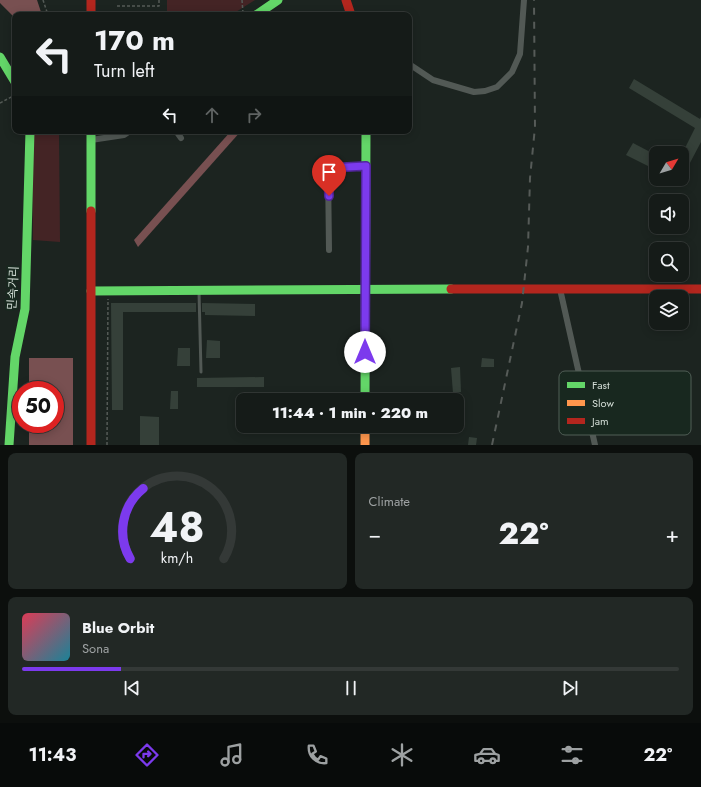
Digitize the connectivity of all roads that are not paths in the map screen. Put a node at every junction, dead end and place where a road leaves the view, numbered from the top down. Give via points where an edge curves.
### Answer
1 (91, 0) edge
2 (278, 0) edge
3 (346, 0) edge
4 (524, 0) edge
5 (91, 12) edge
6 (260, 12) edge
7 (350, 12) edge
8 (0, 57) edge
9 (412, 66) edge
10 (12, 77) edge
11 (30, 134) edge
12 (126, 134) edge
13 (178, 134) edge
14 (366, 134) edge
15 (91, 135) edge
16 (180, 138) dead end
17 (366, 166) junction
18 (329, 250) dead end
19 (365, 289) junction
20 (560, 289) junction
21 (701, 289) edge
22 (199, 290) junction
23 (91, 291) junction
24 (578, 371) edge
25 (201, 372) dead end
26 (365, 393) edge
27 (365, 433) edge
28 (593, 435) edge
29 (9, 445) edge
30 (90, 445) edge
31 (365, 445) edge
32 (595, 445) edge

1 - 5 street
2 - 6 street
3 - 7 street
4 - 9 street via 520,54 512,72 496,86 474,92 433,80
8 - 10 street
11 - 29 street, 민속거리 via 25,309 15,357
12 - 15 street
13 - 16 street
14 - 17 street
15 - 23 street
17 - 18 street via 328,168
17 - 19 street
19 - 20 street
19 - 22 street
19 - 26 street
20 - 21 street
20 - 24 street
22 - 23 street
22 - 25 lane
23 - 30 street
27 - 31 street
28 - 32 street

